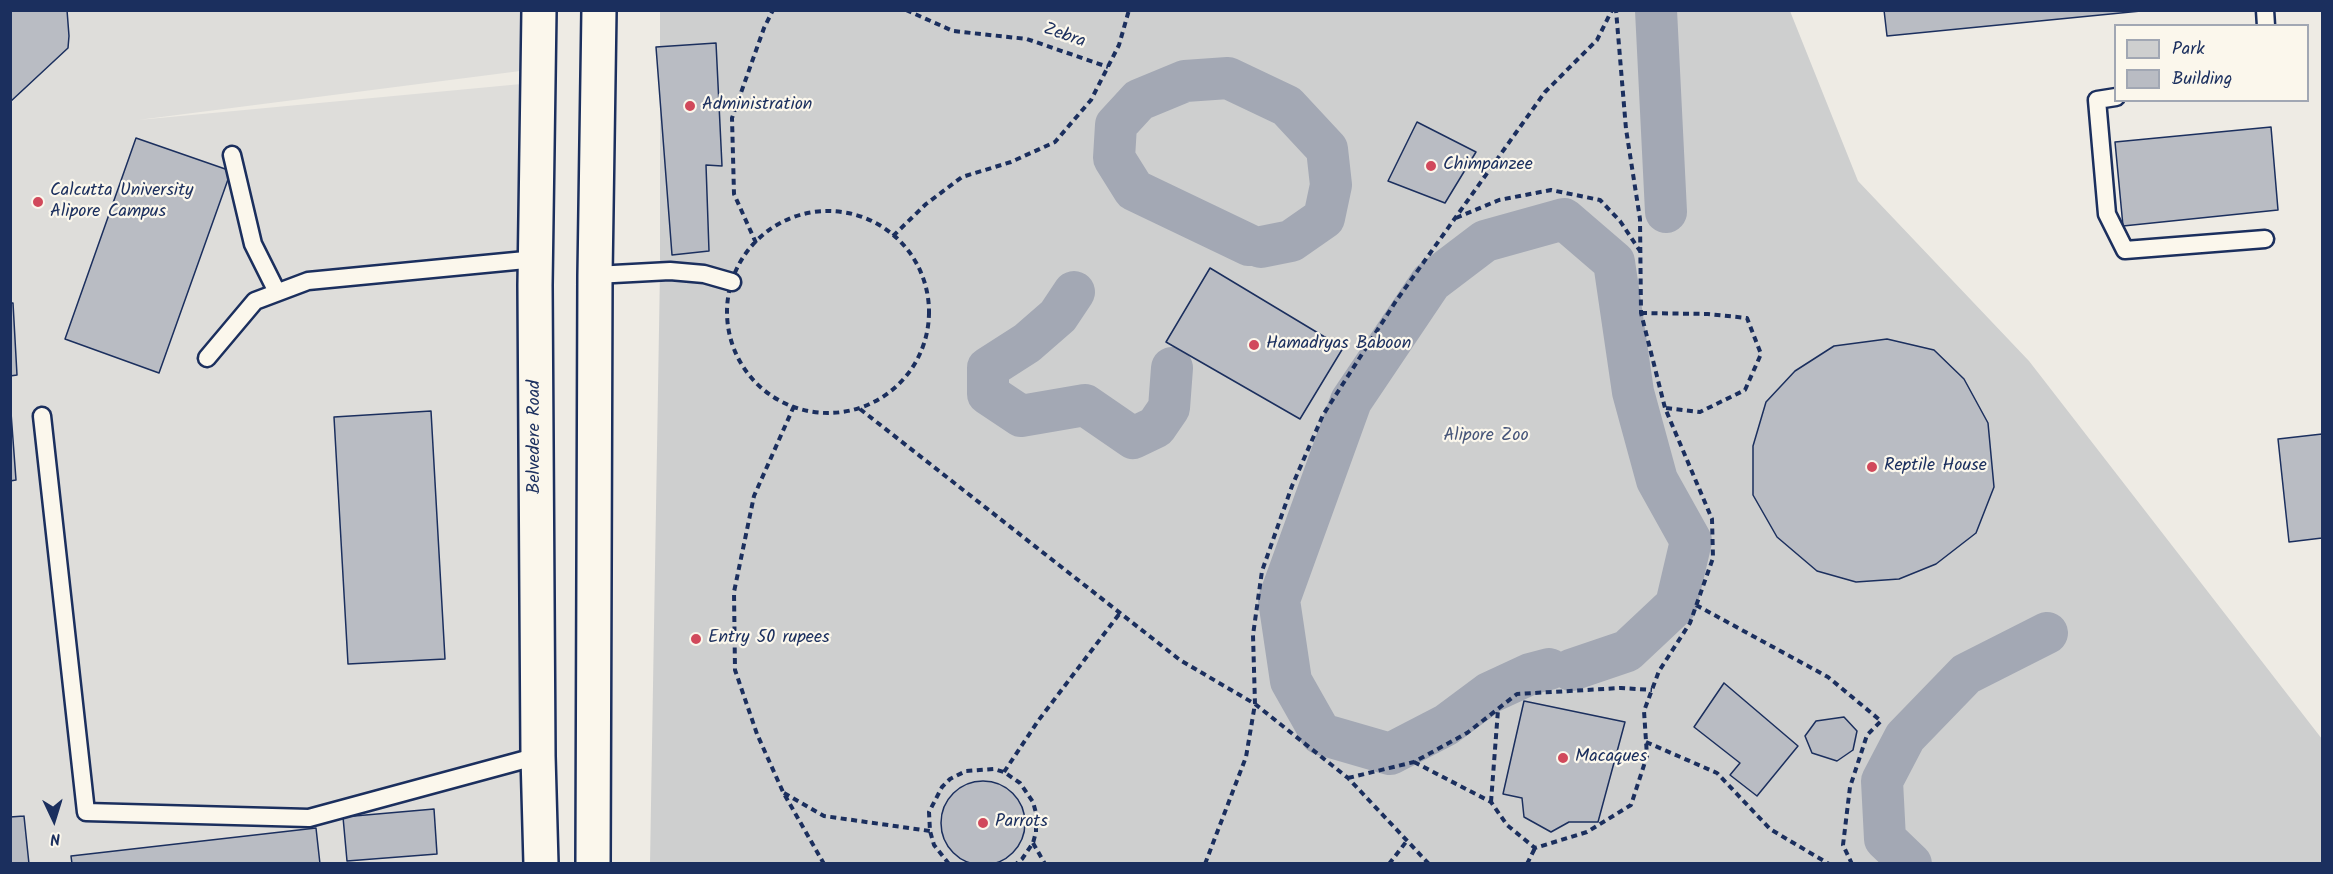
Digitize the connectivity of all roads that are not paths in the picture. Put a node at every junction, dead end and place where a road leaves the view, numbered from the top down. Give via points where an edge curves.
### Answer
1 (539, 10) edge
2 (599, 10) edge
3 (2114, 97) edge
4 (232, 155) dead end
5 (2265, 238) dead end
6 (536, 259) junction
7 (595, 275) junction
8 (732, 282) road end
9 (277, 292) junction
10 (207, 358) dead end
11 (42, 416) dead end
12 (538, 756) junction
13 (541, 864) edge
14 (594, 864) edge

1 - 6 highway, Belvedere Road
2 - 7 highway
3 - 5 lane via 2097,100 2107,214 2125,250
4 - 9 lane via 253,244
6 - 9 lane via 308,281
6 - 12 highway, Belvedere Road
7 - 8 lane via 670,271
7 - 14 highway
9 - 10 lane via 255,301
11 - 12 lane via 86,812 309,818
12 - 13 highway, Belvedere Road

